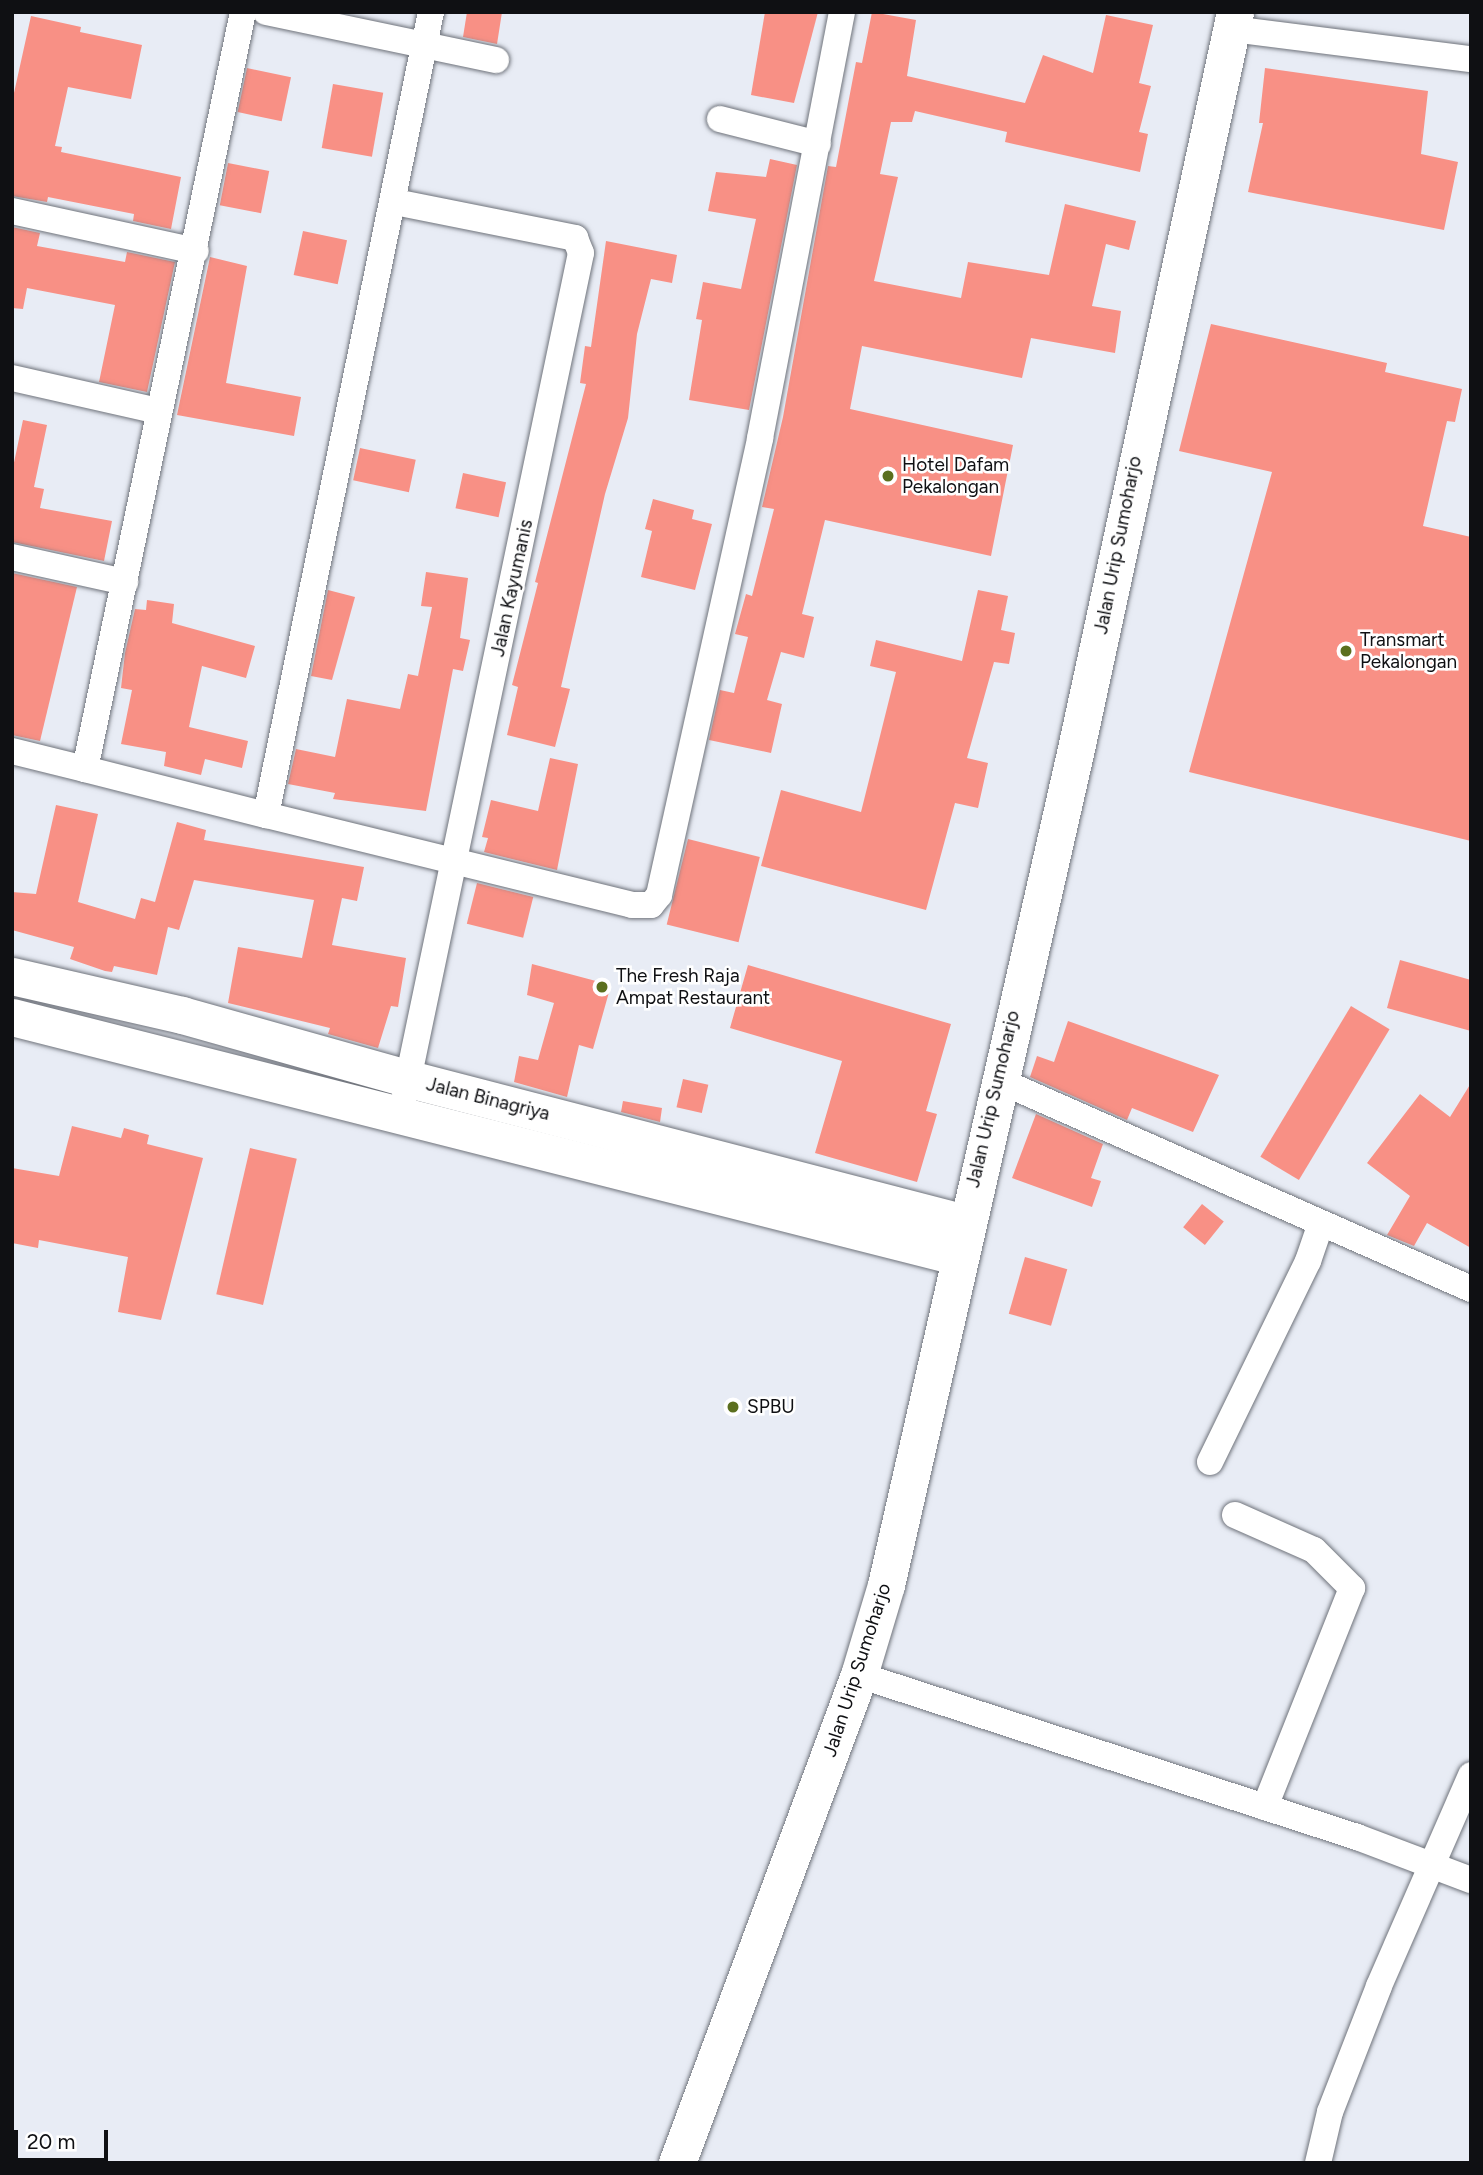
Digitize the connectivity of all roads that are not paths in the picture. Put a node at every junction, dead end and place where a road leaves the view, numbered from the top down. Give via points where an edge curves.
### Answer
1 (243, 12) edge
2 (266, 12) edge
3 (431, 12) edge
4 (842, 12) edge
5 (1234, 21) edge
6 (424, 47) junction
7 (1471, 59) edge
8 (495, 60) dead end
9 (720, 120) dead end
10 (818, 144) junction
11 (395, 202) junction
12 (12, 211) edge
13 (196, 251) junction
14 (12, 378) edge
15 (158, 411) junction
16 (12, 557) edge
17 (125, 582) junction
18 (12, 751) edge
19 (85, 769) junction
20 (266, 816) junction
21 (456, 862) junction
22 (12, 976) edge
23 (182, 1015) junction
24 (12, 1017) edge
25 (167, 1056) junction
26 (409, 1079) junction
27 (998, 1080) junction
28 (400, 1118) junction
29 (569, 1119) junction
30 (560, 1157) junction
31 (1320, 1226) junction
32 (962, 1240) junction
33 (1471, 1289) edge
34 (1210, 1462) dead end
35 (1235, 1515) dead end
36 (859, 1675) junction
37 (1471, 1775) edge
38 (1265, 1807) junction
39 (1434, 1866) junction
40 (1471, 1880) edge
41 (677, 2163) edge
42 (1318, 2163) edge

1 - 13 street
2 - 6 street
3 - 6 street
4 - 10 street
5 - 7 street
5 - 27 main road, Jalan Urip Sumoharjo via 1077,744
6 - 8 street
6 - 11 street
9 - 10 street
10 - 21 street via 760,438 659,895 650,905 632,905
11 - 20 street
11 - 21 street, Jalan Kayumanis via 575,238 581,253
12 - 13 street
13 - 15 street
14 - 15 street
15 - 17 street
16 - 17 street
17 - 19 street
18 - 19 street
19 - 20 street
20 - 21 street
21 - 26 street, Jalan Kayumanis
22 - 23 main road, Jalan Binagriya
23 - 25 main road
23 - 26 main road, Jalan Binagriya
24 - 25 main road, Jalan Binagriya
25 - 28 main road, Jalan Binagriya
26 - 28 street, Jalan Kayumanis
26 - 29 main road, Jalan Binagriya
27 - 31 street via 1254,1190
27 - 32 main road, Jalan Urip Sumoharjo
28 - 30 main road, Jalan Binagriya
29 - 30 main road
29 - 32 main road, Jalan Binagriya
30 - 32 main road, Jalan Binagriya
31 - 33 street
31 - 34 street via 1308,1261
32 - 36 main road, Jalan Urip Sumoharjo via 886,1585
35 - 38 street via 1314,1550 1352,1588
36 - 38 street
36 - 41 main road, Jalan Urip Sumoharjo
37 - 39 street
38 - 39 street
39 - 40 street
39 - 42 street via 1379,1986 1330,2112

